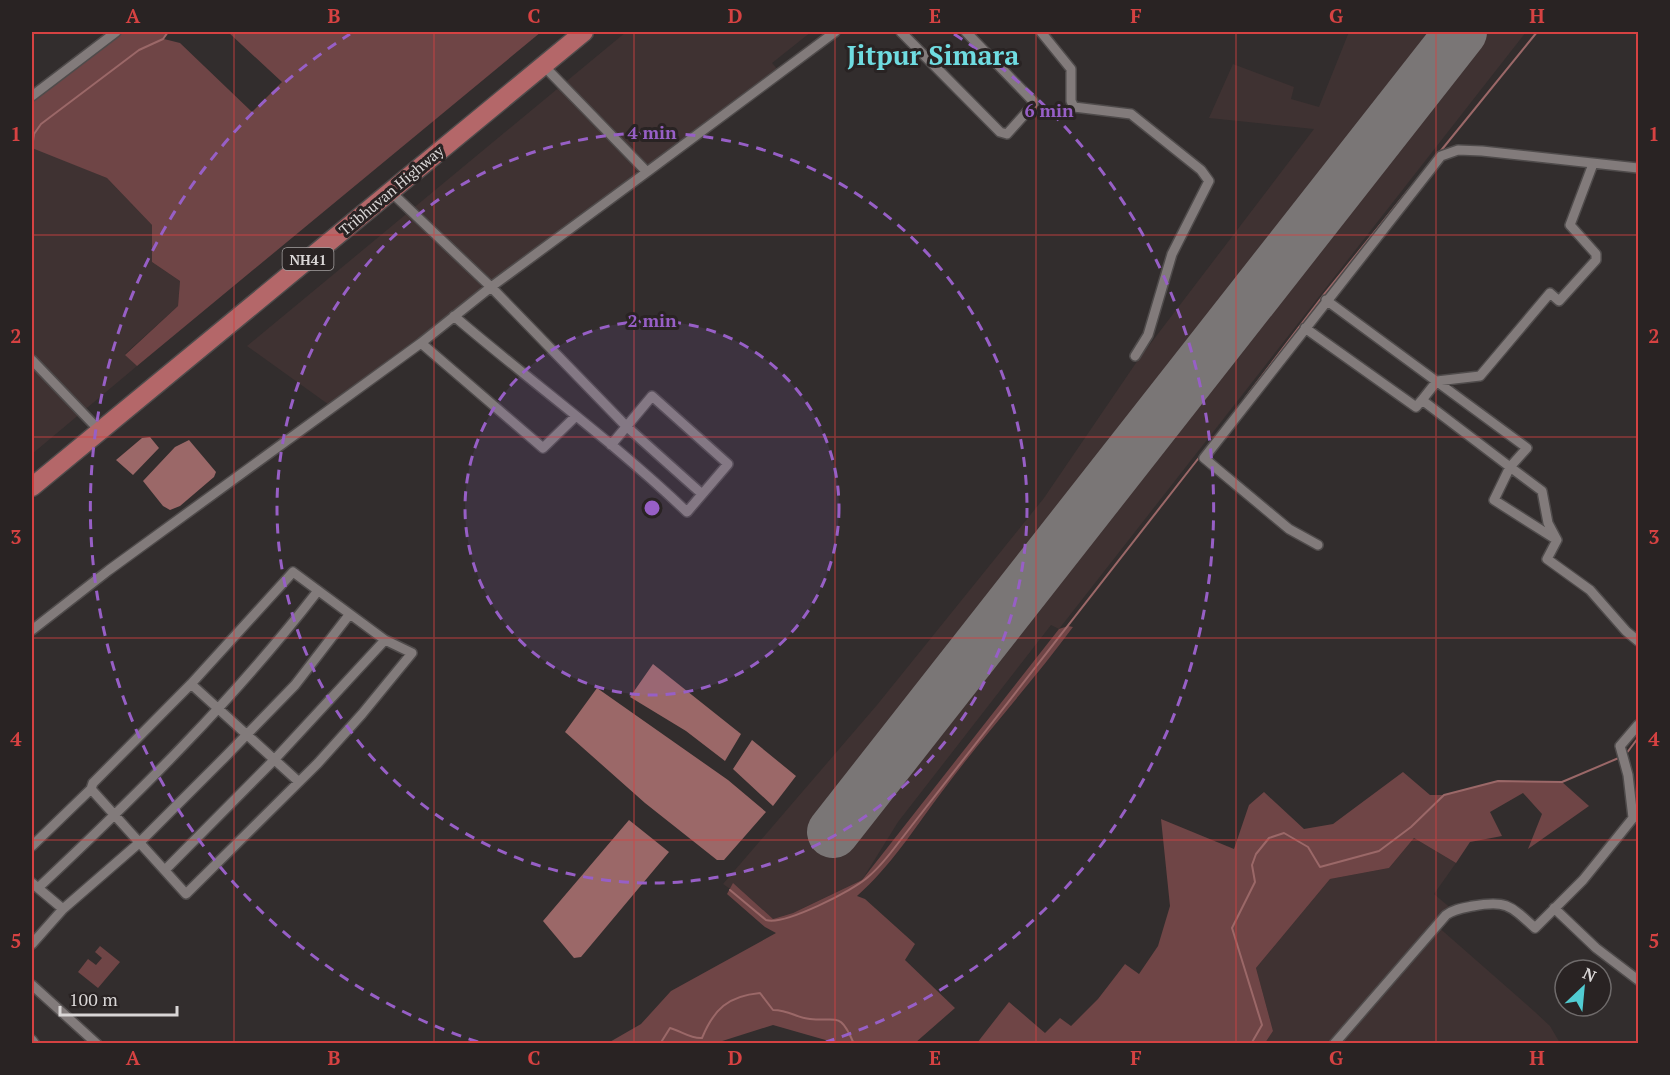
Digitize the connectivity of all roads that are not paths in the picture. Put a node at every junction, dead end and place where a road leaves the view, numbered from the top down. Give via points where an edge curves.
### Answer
1 (116, 32) edge
2 (584, 32) edge
3 (835, 32) edge
4 (901, 32) edge
5 (966, 32) edge
6 (1041, 32) edge
7 (543, 65) junction
8 (32, 96) edge
9 (1593, 164) junction
10 (1638, 168) edge
11 (647, 172) junction
12 (390, 191) junction
13 (491, 287) junction
14 (1326, 300) junction
15 (454, 316) junction
16 (1305, 328) junction
17 (422, 343) junction
18 (1136, 356) dead end
19 (32, 360) edge
20 (1437, 381) junction
21 (1422, 400) junction
22 (575, 417) junction
23 (626, 426) junction
24 (99, 430) junction
25 (611, 444) junction
26 (1510, 467) junction
27 (32, 487) edge
28 (702, 494) junction
29 (1557, 540) junction
30 (1318, 545) dead end
31 (317, 592) junction
32 (349, 615) junction
33 (32, 630) edge
34 (385, 640) junction
35 (1638, 641) edge
36 (191, 684) junction
37 (218, 708) junction
38 (1638, 725) edge
39 (246, 734) junction
40 (274, 760) junction
41 (299, 782) junction
42 (91, 789) junction
43 (115, 816) junction
44 (1636, 817) edge
45 (139, 843) junction
46 (32, 846) edge
47 (165, 870) junction
48 (35, 885) edge
49 (1554, 908) junction
50 (63, 909) junction
51 (32, 944) edge
52 (1638, 980) edge
53 (32, 985) edge
54 (32, 1040) edge
55 (36, 1044) edge
56 (97, 1044) edge
57 (1334, 1044) edge

1 - 8 street
2 - 7 highway, Tribhuvan Highway / NH41
3 - 11 street
4 - 5 street via 1000,132 1008,134 1033,101
6 - 18 street via 1071,69 1074,107 1131,114 1201,170 1209,181 1172,254 1148,335
7 - 11 street
7 - 12 highway, Tribhuvan Highway / NH41
9 - 10 street
9 - 14 street via 1482,151 1448,152 1440,156
9 - 20 street via 1570,225 1596,254 1596,260 1559,301 1550,293 1480,376
11 - 13 street
12 - 13 street
12 - 24 highway, Tribhuvan Highway / NH41
13 - 15 street
13 - 23 street
14 - 16 street
14 - 20 street
15 - 17 street
15 - 22 street
16 - 21 street via 1416,407
16 - 30 street via 1204,458 1289,529
17 - 22 street via 543,448
17 - 33 street
19 - 24 street
20 - 21 street
20 - 26 street via 1527,448
21 - 26 street
22 - 25 street
23 - 25 street
23 - 28 street
23 - 28 street via 652,396 728,464
24 - 27 highway, Tribhuvan Highway / NH41
25 - 28 street via 687,512
26 - 29 street via 1542,491 1548,523
26 - 29 street via 1494,500
29 - 35 street via 1547,559 1590,590
31 - 32 street
31 - 36 street via 293,572
31 - 37 street via 271,652
32 - 34 street
32 - 39 street via 295,685
34 - 40 street
34 - 41 street via 412,653 410,658
36 - 37 street
36 - 42 street
37 - 39 street
37 - 43 street
38 - 44 street via 1620,746
39 - 40 street
39 - 45 street
40 - 41 street
40 - 47 street
41 - 47 street via 186,894
42 - 43 street
42 - 46 street
43 - 45 street
43 - 48 street
44 - 49 street
45 - 47 street
45 - 50 street
48 - 50 street
49 - 52 street via 1596,948
49 - 57 street via 1535,928 1512,907 1498,902 1453,910 1435,925
50 - 51 street
53 - 56 street
54 - 55 street

